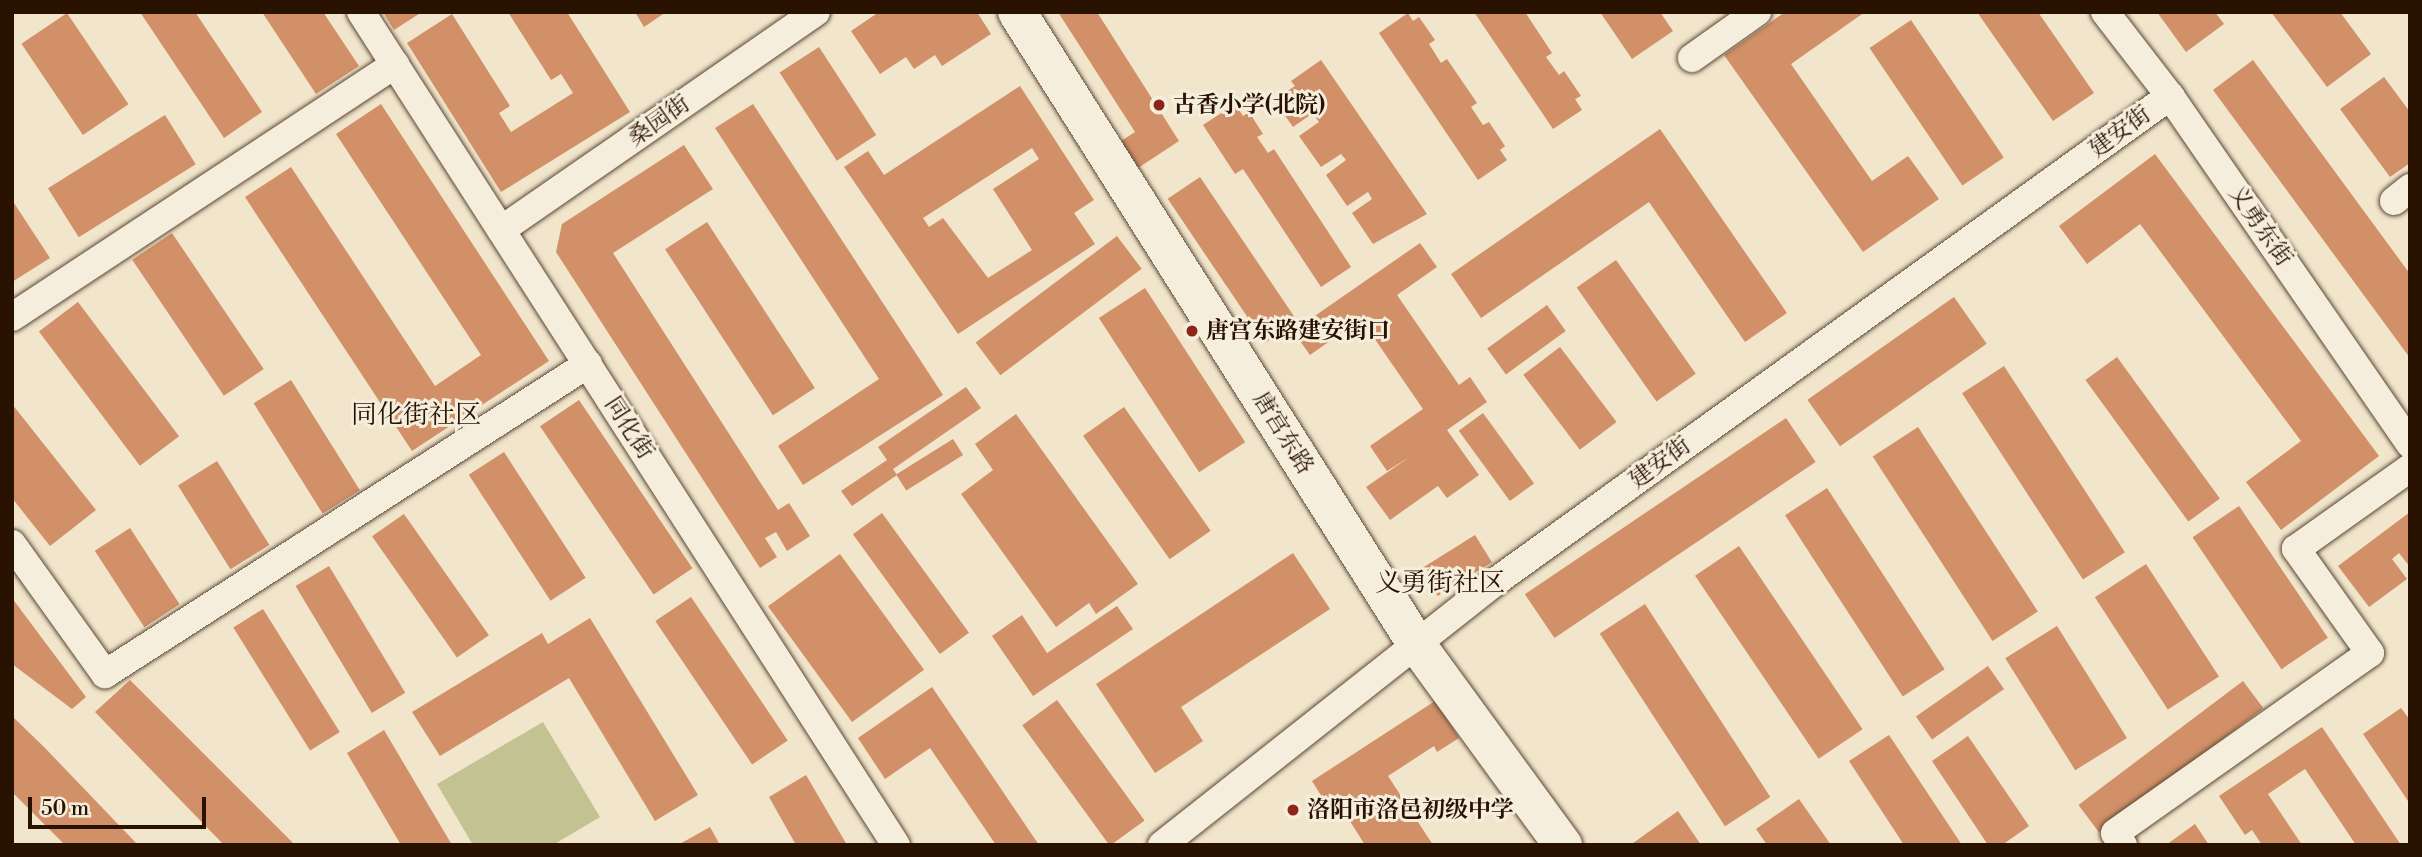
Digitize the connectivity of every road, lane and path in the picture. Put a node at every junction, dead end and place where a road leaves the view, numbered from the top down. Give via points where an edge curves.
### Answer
1 (361, 12) edge
2 (816, 12) edge
3 (1017, 12) edge
4 (1757, 12) edge
5 (2105, 12) edge
6 (1692, 58) dead end
7 (395, 64) junction
8 (2170, 96) junction
9 (501, 230) junction
10 (12, 317) edge
11 (587, 364) junction
12 (2410, 444) edge
13 (2410, 468) edge
14 (12, 544) edge
15 (1417, 645) junction
16 (897, 845) edge
17 (1162, 845) edge
18 (1563, 845) edge
19 (2123, 845) edge

1 - 7 street, 同化街
2 - 9 street, 桑园街
3 - 15 street, 唐宫东路
4 - 6 street
5 - 8 street, 义勇东街
7 - 9 street, 同化街
7 - 10 street
8 - 12 street, 义勇东街
8 - 15 street, 建安街 via 1495,582
9 - 11 street, 同化街
11 - 14 street via 106,674
11 - 16 street, 同化街
13 - 19 street via 2296,549 2370,653 2115,833
15 - 17 street, 建安街
15 - 18 street, 唐宫东路

